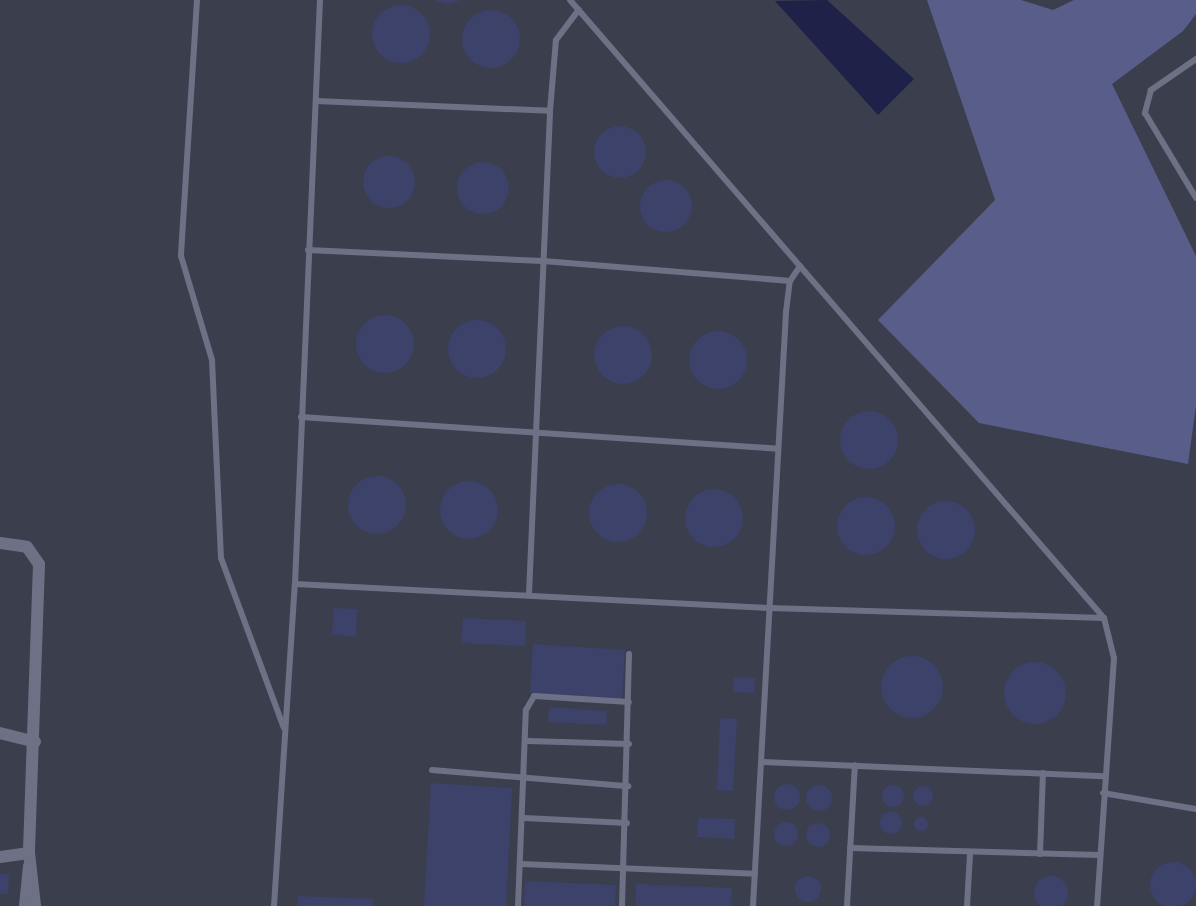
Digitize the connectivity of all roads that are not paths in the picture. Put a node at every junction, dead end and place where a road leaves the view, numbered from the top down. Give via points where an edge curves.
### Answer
1 (197, 0) edge
2 (320, 0) edge
3 (570, 0) edge
4 (579, 10) junction
5 (1196, 59) edge
6 (316, 101) junction
7 (550, 111) junction
8 (1196, 198) edge
9 (308, 250) junction
10 (543, 261) junction
11 (800, 266) junction
12 (790, 281) junction
13 (301, 417) junction
14 (538, 434) junction
15 (778, 449) junction
16 (0, 543) edge
17 (295, 584) junction
18 (529, 594) junction
19 (769, 608) junction
20 (1104, 618) junction
21 (629, 654) dead end
22 (629, 702) junction
23 (285, 731) junction
24 (0, 733) edge
25 (528, 741) junction
26 (34, 742) junction
27 (629, 744) junction
28 (763, 762) junction
29 (855, 765) junction
30 (432, 770) dead end
31 (1043, 773) junction
32 (1104, 776) junction
33 (526, 779) junction
34 (628, 786) junction
35 (1103, 793) junction
36 (1196, 809) edge
37 (524, 818) junction
38 (627, 823) junction
39 (850, 848) junction
40 (29, 853) junction
41 (970, 854) junction
42 (1040, 854) junction
43 (1100, 855) junction
44 (0, 857) edge
45 (521, 864) junction
46 (29, 866) junction
47 (623, 868) junction
48 (755, 874) junction
49 (25, 906) edge
50 (35, 906) edge
51 (274, 906) edge
52 (519, 906) edge
53 (622, 906) edge
54 (753, 906) edge
55 (847, 906) edge
56 (967, 906) edge
57 (1097, 906) edge

1 - 23 lane via 181,256 212,360 221,558
2 - 6 lane
3 - 4 lane
4 - 7 lane via 556,40
4 - 11 lane
5 - 8 lane via 1151,90 1145,113
6 - 7 lane
6 - 9 lane
7 - 10 lane
9 - 10 lane
9 - 13 lane
10 - 12 lane
10 - 14 lane
11 - 12 lane
11 - 20 lane
12 - 15 lane
13 - 14 lane
13 - 17 lane
14 - 15 lane
14 - 18 lane
15 - 19 lane
16 - 26 street via 27,547 39,564
17 - 18 lane
17 - 23 lane
18 - 19 lane
19 - 20 lane
19 - 28 lane
20 - 32 lane via 1114,658
21 - 22 lane
22 - 25 lane via 534,696 526,710
22 - 27 lane
23 - 51 lane
24 - 26 street
25 - 27 lane
25 - 33 lane
26 - 40 street
27 - 34 lane
28 - 29 lane
28 - 48 lane
29 - 31 lane
29 - 39 lane
30 - 33 lane
31 - 32 lane
31 - 42 lane
32 - 35 lane
33 - 34 lane
33 - 37 lane
34 - 38 lane
35 - 36 lane
35 - 43 lane
37 - 38 lane
37 - 45 lane
38 - 47 lane
39 - 41 lane
39 - 55 lane
40 - 44 street
40 - 46 street
41 - 42 lane
41 - 56 lane
42 - 43 lane
43 - 57 lane
45 - 47 lane
45 - 52 lane
46 - 49 street
46 - 50 street
47 - 48 lane
47 - 53 lane
48 - 54 lane

